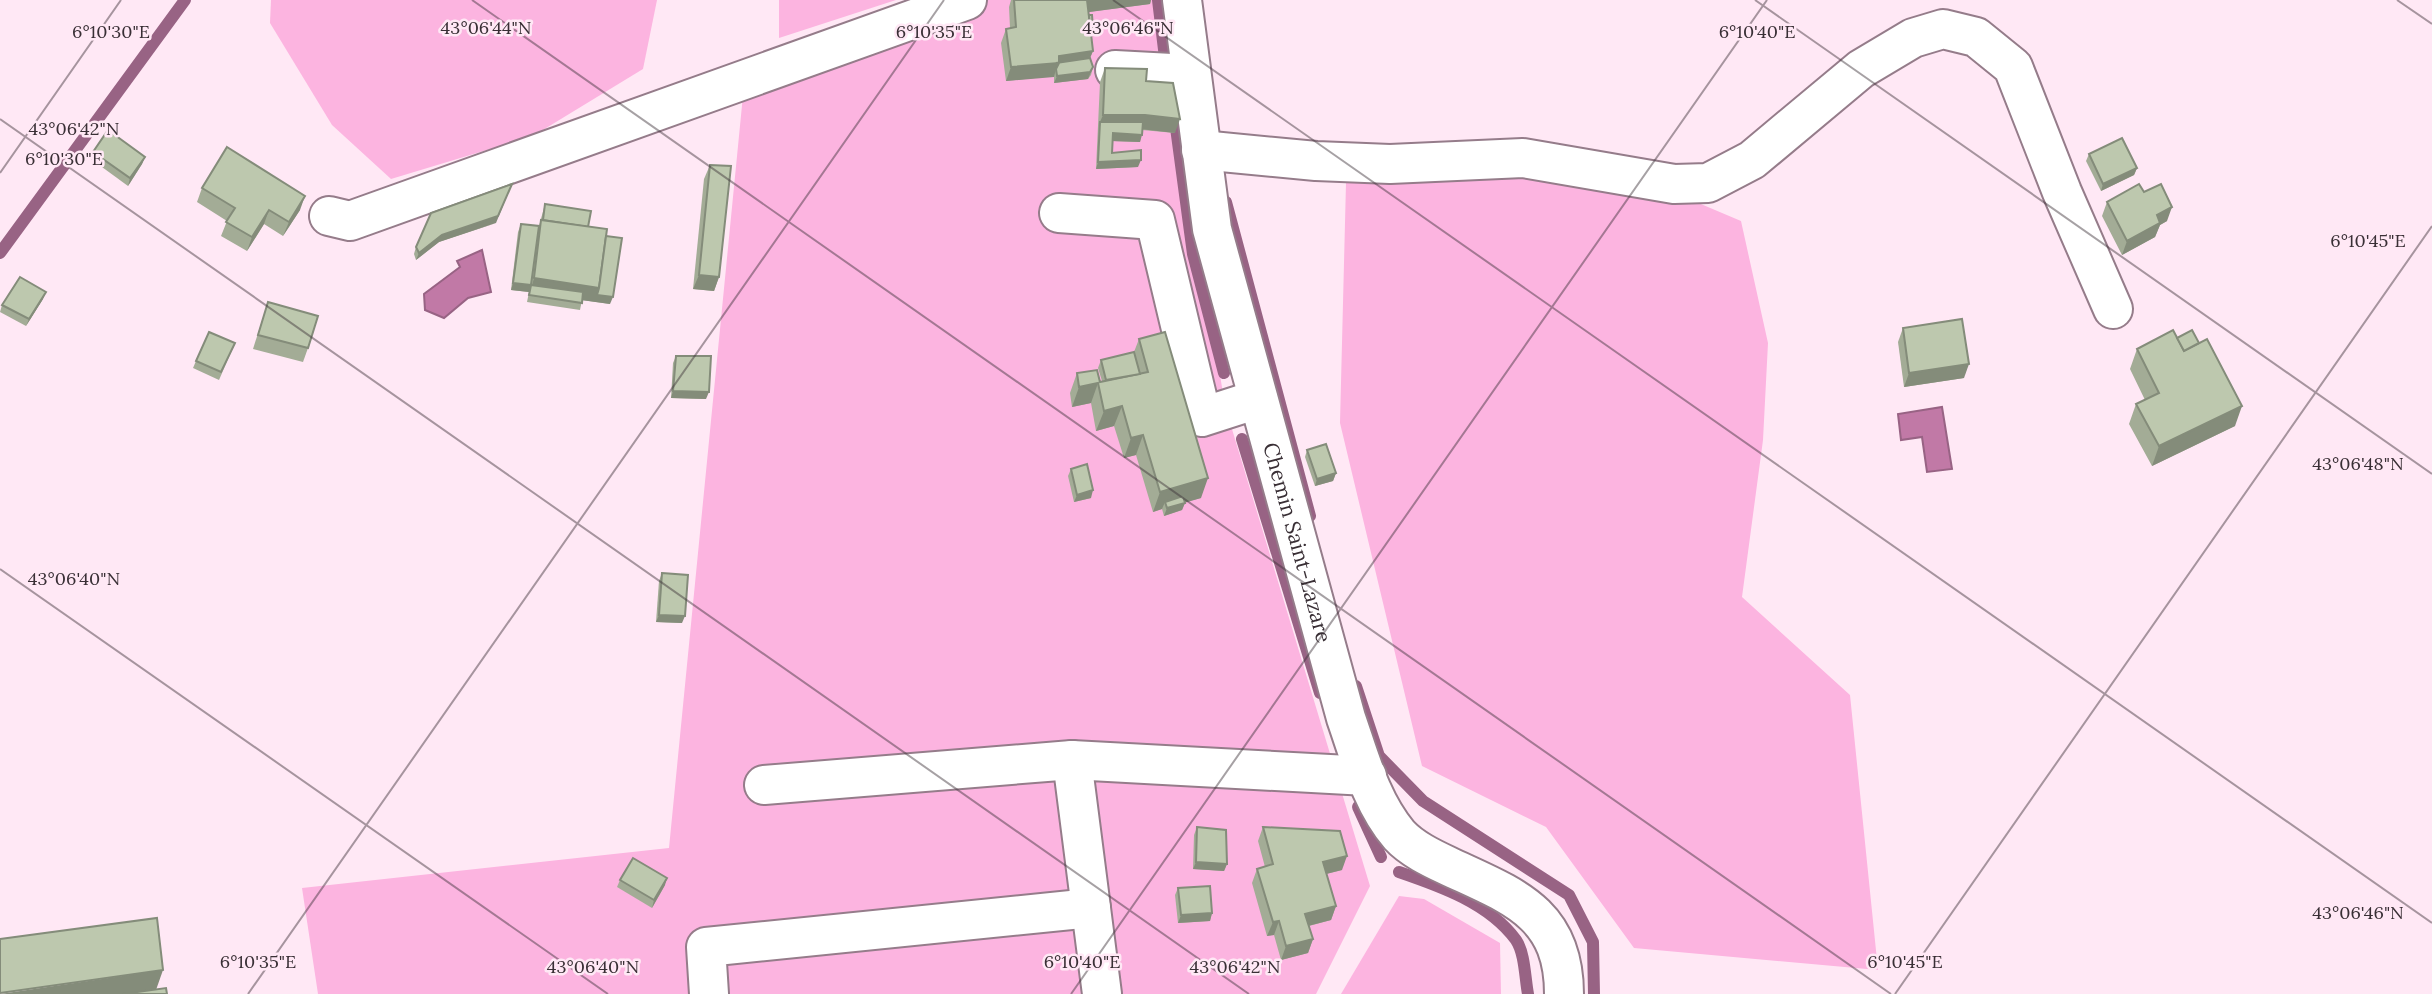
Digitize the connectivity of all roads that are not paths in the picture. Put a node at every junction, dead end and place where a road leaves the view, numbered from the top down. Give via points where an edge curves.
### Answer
1 (967, 0) edge
2 (1182, 0) edge
3 (1115, 71) edge
4 (1190, 74) junction
5 (1200, 150) junction
6 (1059, 214) dead end
7 (329, 216) dead end
8 (2113, 309) dead end
9 (1258, 400) junction
10 (1072, 760) junction
11 (1367, 776) junction
12 (764, 785) dead end
13 (1091, 908) junction
14 (709, 994) edge
15 (1102, 994) edge
16 (1564, 994) edge

1 - 7 street via 351,221
2 - 4 street, Chemin Saint-Lazare
3 - 4 street
4 - 5 street, Chemin Saint-Lazare
5 - 8 street via 1390,163 1523,158 1674,184 1708,183 1752,160 1861,69 1913,38 1943,29 1976,37 2013,67
5 - 9 street, Chemin Saint-Lazare via 1212,229
6 - 9 street via 1155,220 1202,417
9 - 11 street, Chemin Saint-Lazare via 1346,718
10 - 11 street
10 - 12 street
10 - 13 street
11 - 16 street, Chemin Saint-Lazare via 1380,807 1401,837 1422,853 1509,895 1545,925 1561,952
13 - 14 street via 706,947
13 - 15 street

